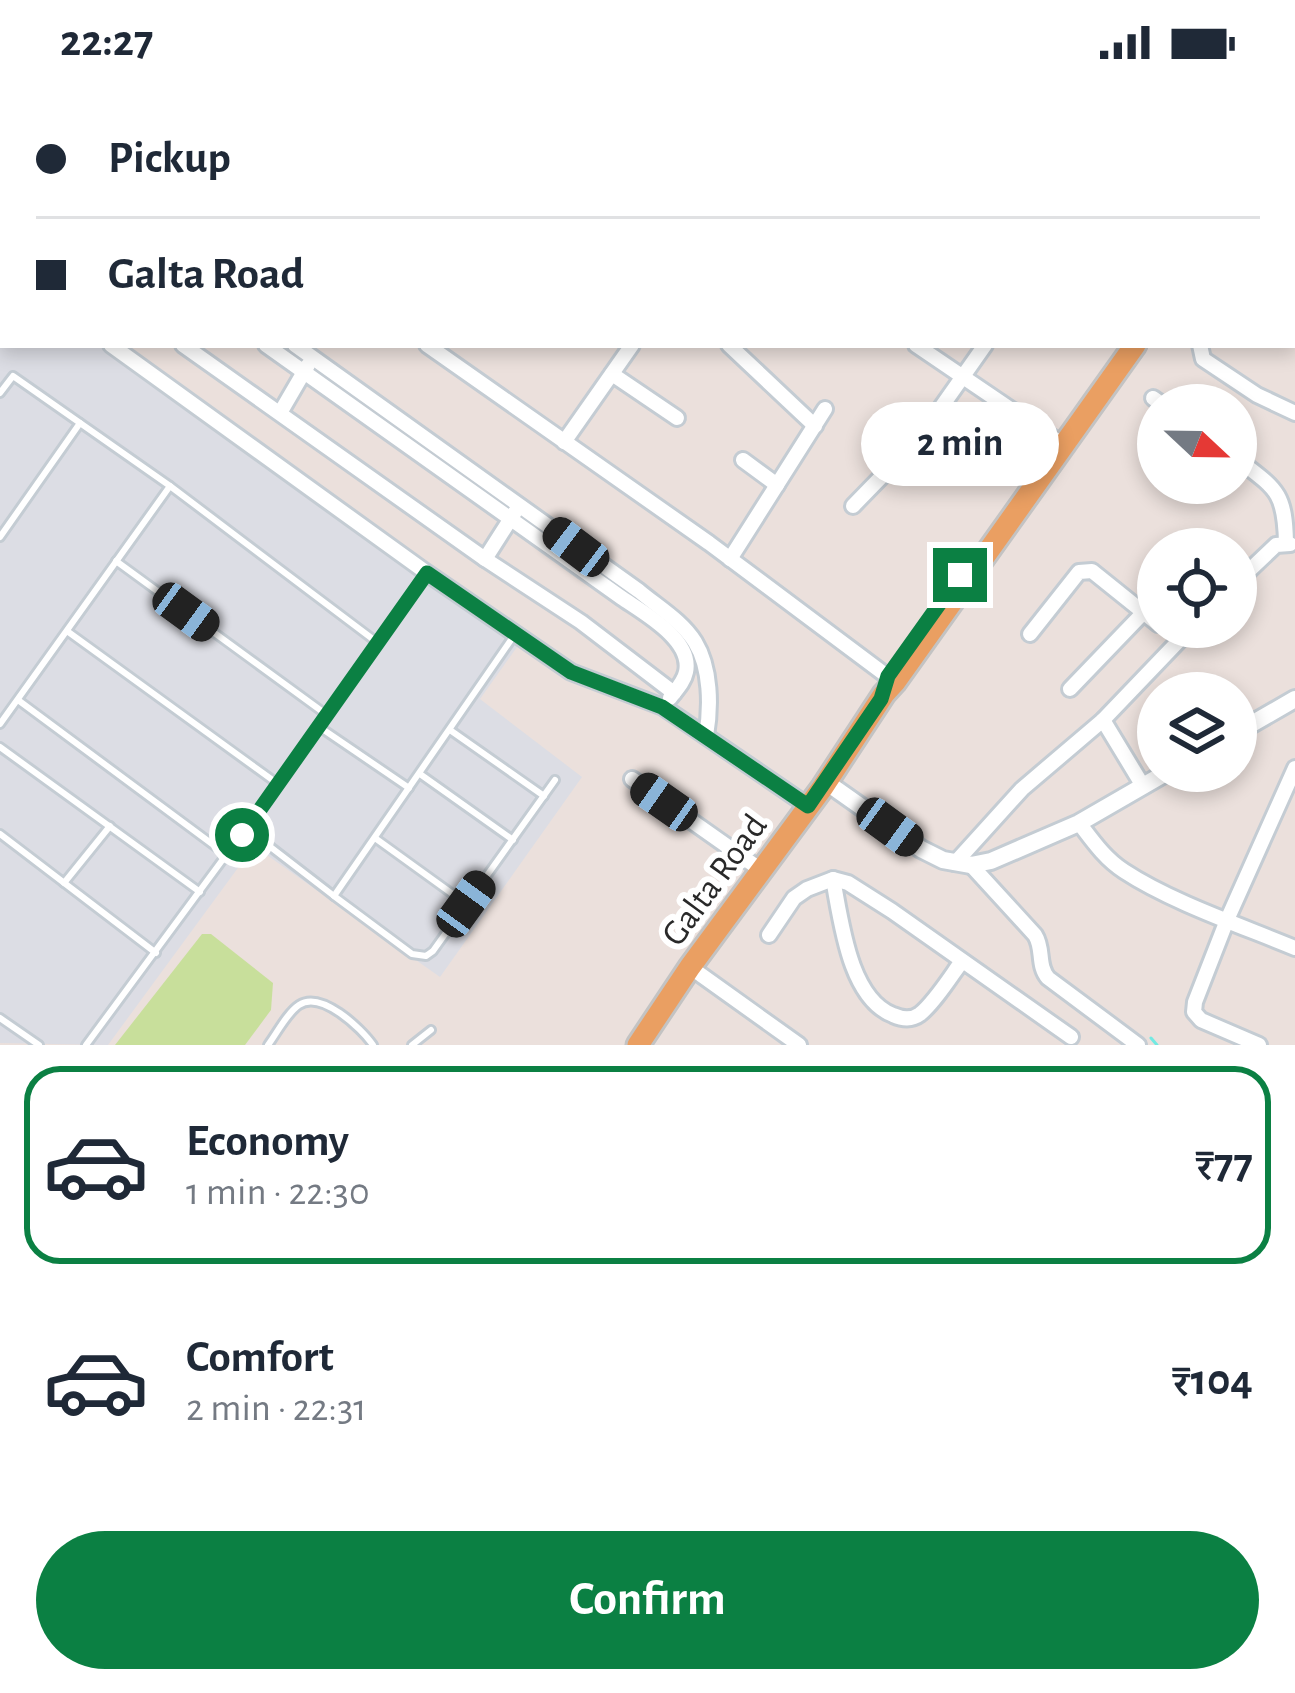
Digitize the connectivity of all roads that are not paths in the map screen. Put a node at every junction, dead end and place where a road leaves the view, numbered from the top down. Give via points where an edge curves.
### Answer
1 (115, 348) edge
2 (187, 348) edge
3 (273, 348) edge
4 (297, 348) edge
5 (431, 348) edge
6 (630, 348) edge
7 (732, 348) edge
8 (920, 348) edge
9 (983, 348) edge
10 (1118, 348) edge
11 (1133, 348) edge
12 (1201, 348) edge
13 (308, 364) junction
14 (612, 374) junction
15 (964, 378) junction
16 (0, 393) edge
17 (825, 409) dead end
18 (280, 412) junction
19 (1295, 413) edge
20 (677, 418) dead end
21 (80, 423) junction
22 (814, 426) junction
23 (1056, 440) junction
24 (564, 442) junction
25 (743, 460) dead end
26 (1257, 474) edge
27 (777, 485) junction
28 (170, 486) junction
29 (853, 506) dead end
30 (515, 512) junction
31 (0, 537) edge
32 (1291, 544) edge
33 (485, 559) junction
34 (730, 559) junction
35 (116, 560) junction
36 (1257, 564) edge
37 (427, 573) junction
38 (1137, 606) edge
39 (1137, 619) edge
40 (66, 631) junction
41 (515, 634) junction
42 (1030, 634) dead end
43 (378, 643) junction
44 (1172, 648) edge
45 (696, 668) junction
46 (889, 684) junction
47 (1070, 689) dead end
48 (674, 694) junction
49 (1295, 699) edge
50 (17, 700) junction
51 (662, 707) junction
52 (327, 715) junction
53 (1103, 719) junction
54 (1257, 721) edge
55 (0, 724) edge
56 (319, 727) junction
57 (450, 730) junction
58 (706, 736) junction
59 (0, 747) edge
60 (1295, 768) edge
61 (420, 774) junction
62 (1137, 776) edge
63 (632, 779) dead end
64 (555, 780) dead end
65 (826, 782) junction
66 (278, 784) junction
67 (409, 788) junction
68 (1137, 789) edge
69 (544, 796) junction
70 (808, 806) junction
71 (1079, 823) junction
72 (110, 826) junction
73 (0, 833) edge
74 (242, 835) junction
75 (375, 838) junction
76 (513, 840) junction
77 (227, 855) junction
78 (963, 864) junction
79 (761, 870) junction
80 (833, 879) junction
81 (64, 883) junction
82 (200, 892) junction
83 (334, 896) junction
84 (466, 904) junction
85 (1227, 920) junction
86 (769, 935) dead end
87 (1295, 948) edge
88 (156, 953) junction
89 (962, 961) junction
90 (690, 967) junction
91 (675, 988) junction
92 (1091, 1009) junction
93 (0, 1018) edge
94 (431, 1030) dead end
95 (1069, 1041) edge
96 (1255, 1044) edge
97 (39, 1045) edge
98 (86, 1045) edge
99 (268, 1045) edge
100 (374, 1045) edge
101 (412, 1045) edge
102 (628, 1045) edge
103 (638, 1045) edge
104 (799, 1045) edge
105 (1138, 1045) edge

1 - 37 street
2 - 18 street
3 - 13 street
4 - 13 street
5 - 24 street
6 - 14 street
7 - 22 street
8 - 15 street
9 - 15 street
10 - 23 main road, Galta Road
11 - 46 main road
12 - 19 street via 1203,359
13 - 18 street
13 - 30 street
14 - 20 street
14 - 24 street
15 - 23 street
15 - 29 street
16 - 21 lane via 13,376
17 - 22 street
18 - 33 street
21 - 28 lane
21 - 31 lane
22 - 27 street
23 - 46 main road, Galta Road
24 - 34 street
25 - 27 street
26 - 32 street via 1281,498
27 - 34 street
28 - 35 lane
28 - 43 lane
30 - 33 street
30 - 45 street via 635,598
32 - 36 street via 1276,545
33 - 48 street
34 - 46 street
35 - 40 lane
35 - 52 lane
37 - 41 street
37 - 43 lane
38 - 42 street via 1084,569
39 - 47 street
40 - 50 lane
40 - 66 lane
41 - 51 street via 571,672
41 - 57 lane
43 - 52 lane
44 - 53 street
45 - 48 street
45 - 58 street via 710,714
46 - 65 main road, Galta Road
48 - 51 street
49 - 54 street
50 - 55 lane
50 - 77 lane
51 - 58 street
52 - 56 lane
53 - 62 street
53 - 78 street via 1022,790
56 - 66 lane
56 - 67 lane
57 - 61 lane
57 - 69 lane
58 - 70 street
59 - 72 lane
60 - 85 street
61 - 67 lane
61 - 76 lane
63 - 79 street
64 - 69 lane
65 - 70 main road, Galta Road
65 - 78 street via 921,849
66 - 74 lane
67 - 75 lane
68 - 71 street
69 - 76 lane
70 - 79 main road, Galta Road
71 - 78 street via 991,861
71 - 85 street via 1123,871
72 - 81 lane
72 - 82 lane
73 - 81 lane
74 - 77 lane
74 - 83 lane via 246,828
75 - 83 lane
75 - 84 lane
76 - 84 lane
77 - 82 lane
78 - 92 street via 1035,935 1048,978
79 - 90 main road, Galta Road
80 - 86 street via 794,898
80 - 89 street
80 - 89 street via 857,974 866,995 888,1013 920,1014
81 - 88 lane
82 - 88 lane
83 - 84 lane via 419,956 433,951
85 - 87 street
85 - 96 street via 1194,1012
88 - 98 lane
89 - 95 street
90 - 91 main road, Galta Road
90 - 104 street
91 - 102 main road
91 - 103 main road, Galta Road
92 - 95 street
92 - 105 street
93 - 97 lane
94 - 101 lane
99 - 100 lane via 308,1001 322,1002

